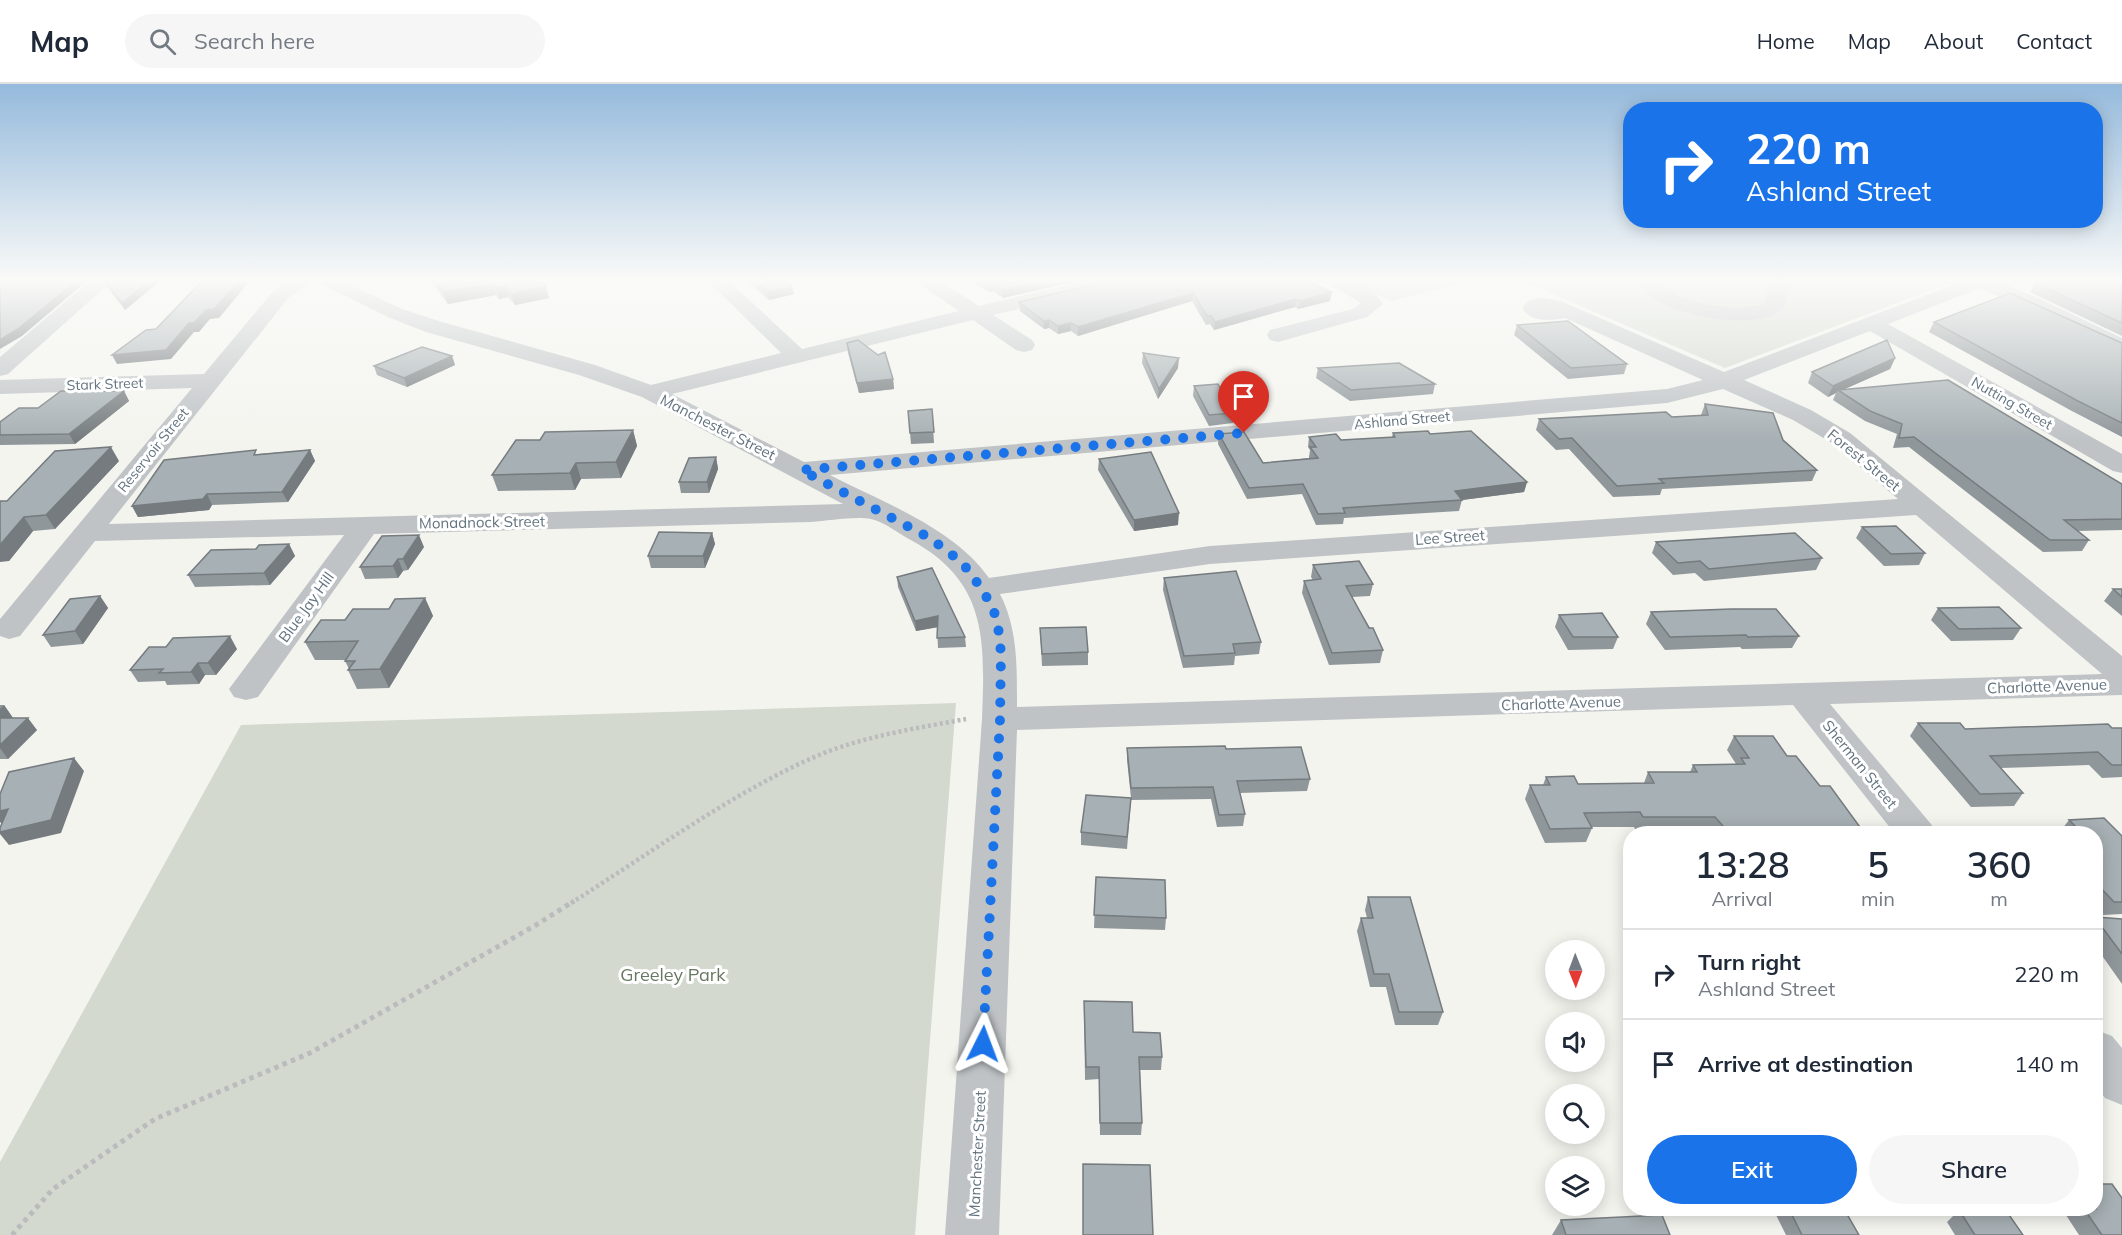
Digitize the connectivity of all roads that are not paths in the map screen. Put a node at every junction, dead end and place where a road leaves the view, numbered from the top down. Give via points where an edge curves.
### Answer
1 (41, 334) edge
2 (248, 334) edge
3 (458, 334) edge
4 (774, 334) edge
5 (890, 334) edge
6 (1007, 334) edge
7 (1283, 334) edge
8 (1616, 334) edge
9 (1843, 334) edge
10 (1890, 334) edge
11 (2096, 334) edge
12 (1278, 335) dead end
13 (1024, 345) dead end
14 (2122, 346) edge
15 (797, 356) junction
16 (0, 369) edge
17 (209, 381) junction
18 (1721, 381) junction
19 (0, 387) edge
20 (650, 392) junction
21 (2122, 465) edge
22 (801, 470) junction
23 (1920, 506) junction
24 (878, 510) junction
25 (366, 525) junction
26 (86, 532) junction
27 (981, 588) junction
28 (9, 629) dead end
29 (2122, 673) edge
30 (2122, 684) edge
31 (246, 689) dead end
32 (1803, 695) junction
33 (1000, 719) junction
34 (1910, 826) edge
35 (2103, 1060) edge
36 (2122, 1083) edge
37 (972, 1235) edge

1 - 16 street
2 - 17 street, Reservoir Street
3 - 20 street, Manchester Street
4 - 15 street
5 - 15 street
6 - 13 street
7 - 12 street
8 - 18 street, Forest Street
9 - 18 street, Ashland Street
10 - 21 street, Nutting Street
11 - 14 street
15 - 20 street
17 - 19 street, Stark Street
17 - 26 street, Reservoir Street
18 - 22 street, Ashland Street via 1685,393 1646,399
18 - 23 street, Forest Street via 1822,426
20 - 22 street, Manchester Street
22 - 24 street, Manchester Street
23 - 27 street, Lee Street via 1210,555
23 - 29 street, Forest Street
24 - 25 street, Monadnock Street
24 - 27 street, Manchester Street via 950,553
25 - 26 street, Monadnock Street
25 - 31 street, Blue Jay Hill
26 - 28 street, Reservoir Street
27 - 33 street, Manchester Street via 998,626
30 - 32 street, Charlotte Avenue
32 - 33 street, Charlotte Avenue
32 - 34 street, Sherman Street
33 - 37 street, Manchester Street
35 - 36 street

